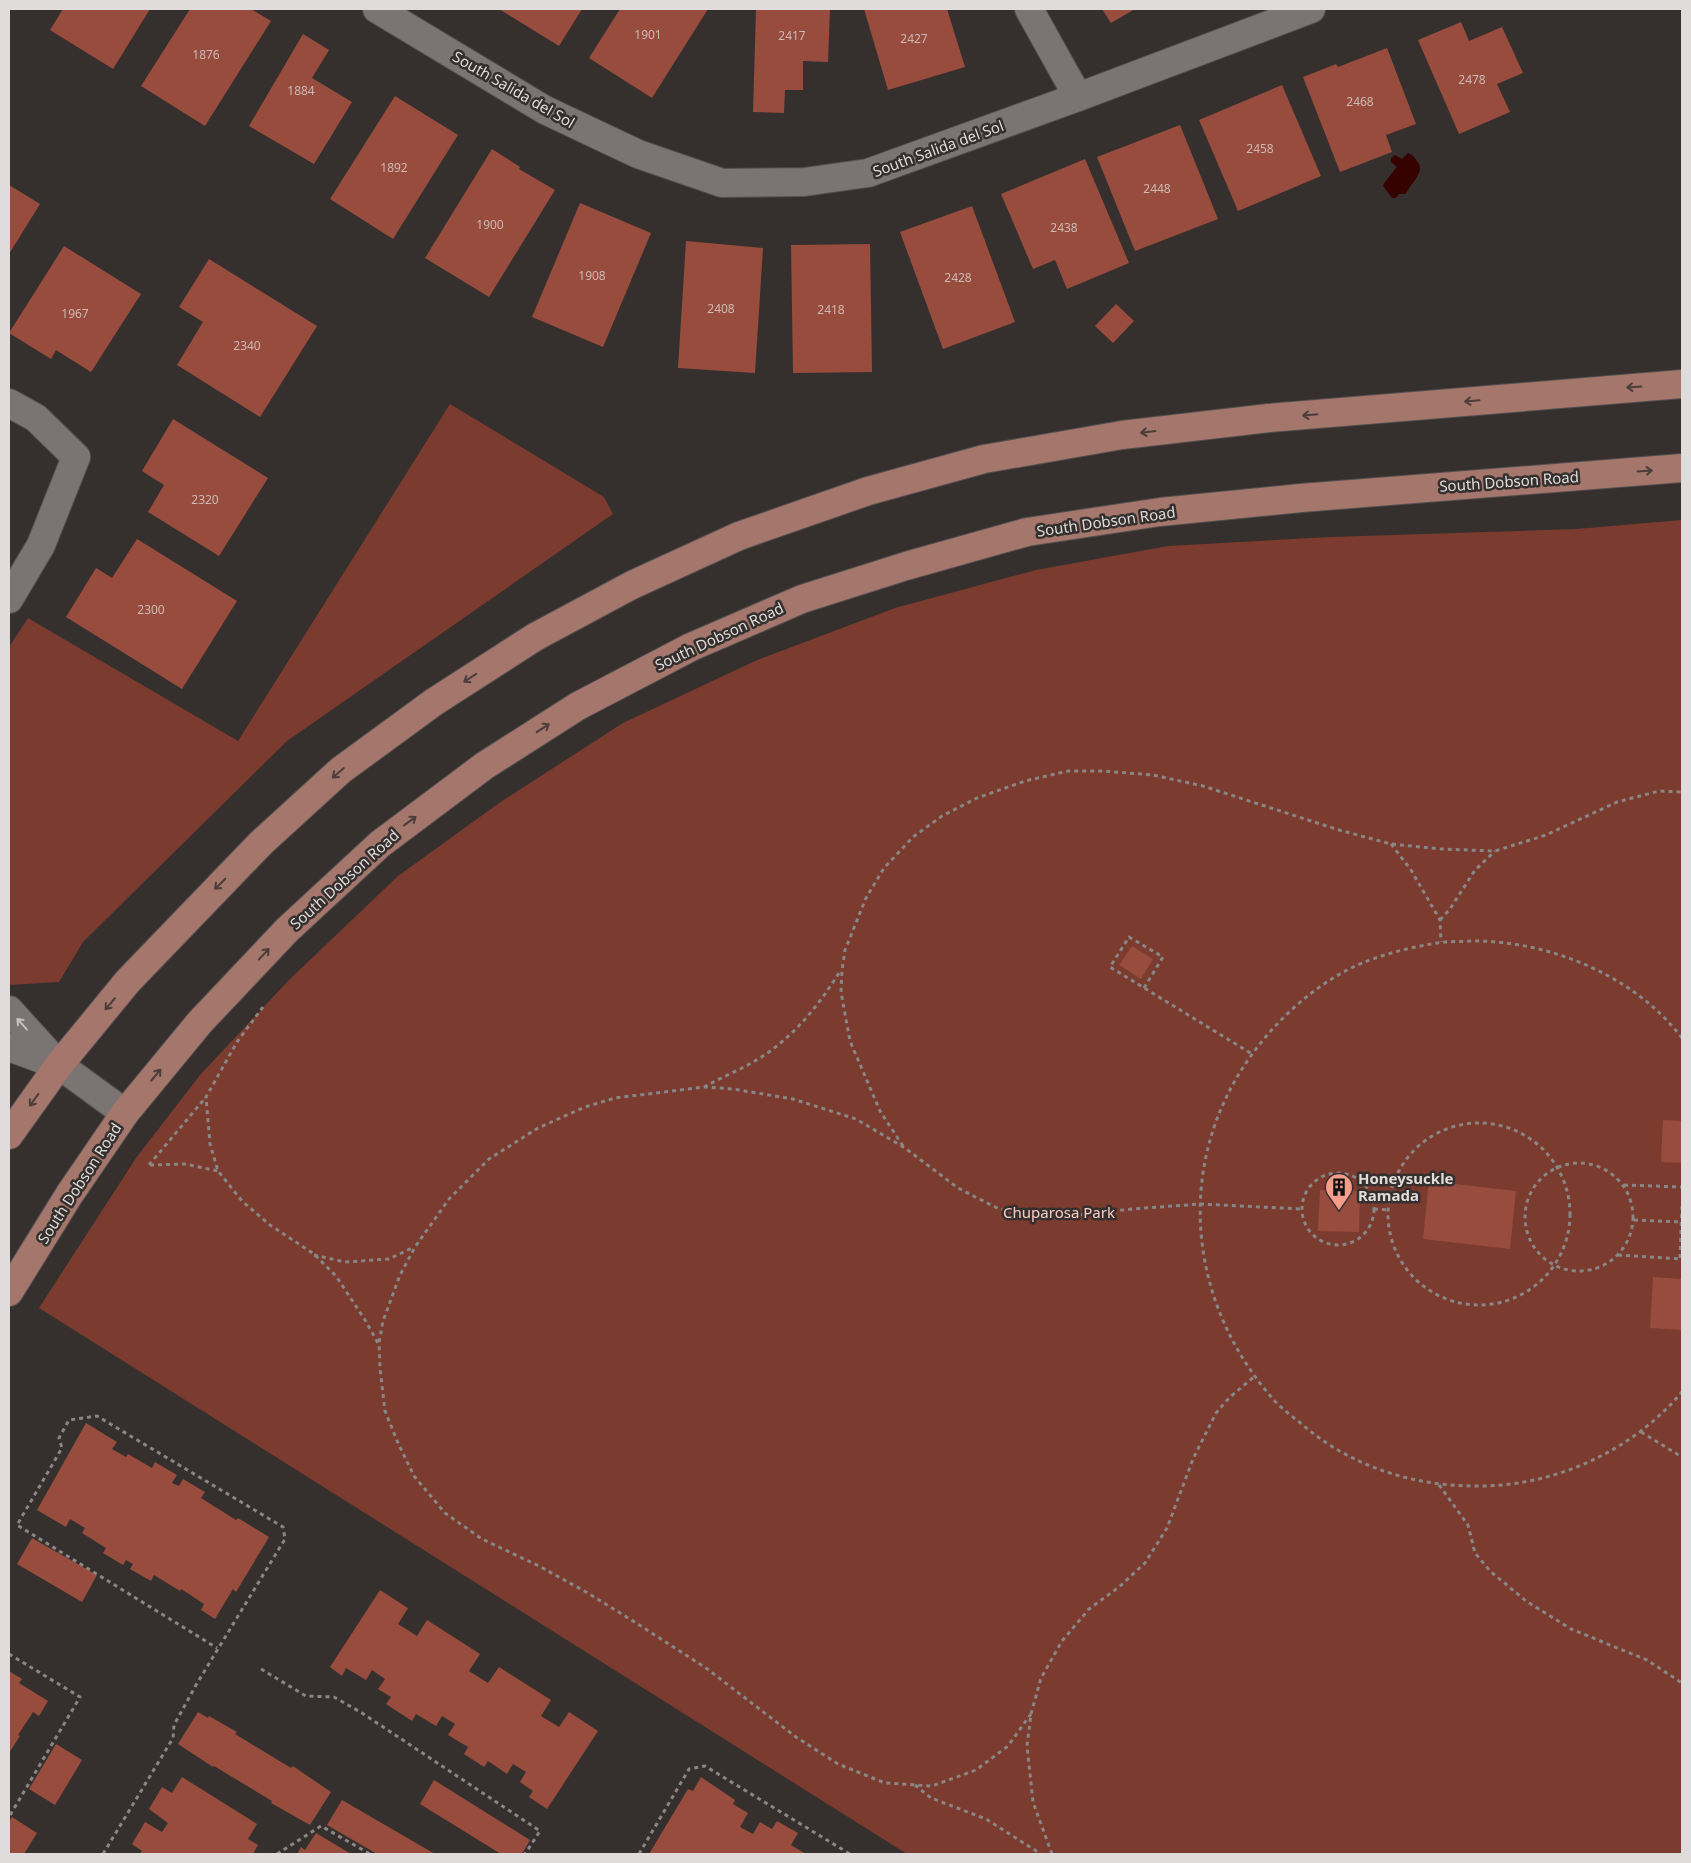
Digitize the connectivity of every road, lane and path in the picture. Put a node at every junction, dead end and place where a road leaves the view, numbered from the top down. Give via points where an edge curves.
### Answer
1 (377, 9) edge
2 (1029, 9) edge
3 (1312, 9) edge
4 (1078, 97) junction
5 (1682, 384) edge
6 (9, 403) edge
7 (1682, 468) edge
8 (9, 599) edge
9 (1682, 792) edge
10 (1390, 844) junction
11 (1496, 851) junction
12 (1440, 920) junction
13 (1441, 942) junction
14 (842, 970) junction
15 (1144, 988) junction
16 (264, 1007) dead end
17 (9, 1010) edge
18 (1682, 1038) edge
19 (9, 1047) edge
20 (1252, 1054) junction
21 (59, 1065) junction
22 (704, 1087) junction
23 (206, 1097) junction
24 (125, 1112) junction
25 (9, 1135) edge
26 (905, 1148) junction
27 (1558, 1168) junction
28 (218, 1171) junction
29 (1624, 1185) junction
30 (1682, 1187) edge
31 (1200, 1204) junction
32 (1682, 1204) edge
33 (1302, 1209) junction
34 (1374, 1209) junction
35 (1388, 1210) junction
36 (1634, 1220) junction
37 (1682, 1222) edge
38 (415, 1247) junction
39 (314, 1254) junction
40 (1618, 1255) junction
41 (1681, 1259) edge
42 (1555, 1265) junction
43 (9, 1292) edge
44 (379, 1344) junction
45 (1255, 1376) junction
46 (1682, 1392) edge
47 (1641, 1432) junction
48 (1682, 1457) edge
49 (1439, 1484) junction
50 (217, 1648) junction
51 (9, 1654) edge
52 (261, 1669) dead end
53 (1682, 1683) edge
54 (1031, 1714) junction
55 (915, 1785) junction
56 (9, 1817) edge
57 (103, 1854) edge
58 (278, 1854) edge
59 (370, 1854) edge
60 (525, 1854) edge
61 (639, 1854) edge
62 (850, 1854) edge
63 (1041, 1854) edge
64 (1052, 1854) edge

1 - 4 street, South Salida del Sol via 545,110 638,154 722,183 804,182 868,173
2 - 4 street
3 - 4 street, South Salida del Sol
5 -> 21 main road via 1269,418 1122,435 984,459 868,491 738,536 632,585 535,637 434,702 341,770 210,895 128,982
6 - 8 street via 36,418 76,457 42,545
24 -> 7 main road, South Dobson Road via 200,1022 287,930 380,844 484,766 578,706 691,647 802,599 1027,532 1160,512
9 - 11 path via 1659,791 1617,802 1546,835
10 - 11 path
10 - 12 path via 1411,870
10 - 14 path via 1203,786 1152,775 1068,771 1025,781 977,798 942,816 913,837 884,868 866,898 846,950
11 - 12 path via 1475,870
12 - 13 path
13 - 18 path via 1495,941 1545,949 1592,967 1636,994
13 - 20 path via 1395,952 1348,970 1305,997 1268,1032
14 - 22 path via 801,1025 765,1054
14 - 26 path via 841,992 850,1041 880,1111
15 - 15 path via 1110,967 1129,936 1163,957
15 - 20 path
16 - 23 path via 237,1042
21 -> 17 street
19 - 21 street
20 - 31 path via 1238,1072 1217,1118 1203,1166
21 - 24 street
21 -> 25 main road
22 - 26 path via 792,1099 856,1119
22 - 38 path via 615,1098 585,1107 538,1128 489,1159 449,1199
23 - 28 path via 210,1144
23 - 28 path via 149,1165 185,1164
24 - 43 main road, South Dobson Road
26 - 31 path via 958,1188 998,1209 1052,1218
27 - 29 path via 1579,1162 1596,1165 1612,1173
27 - 35 path via 1535,1141 1507,1127 1475,1123 1444,1129 1417,1146 1398,1172
27 - 42 path via 1569,1194 1570,1226 1561,1257
27 - 42 path via 1534,1185 1527,1201 1525,1218 1528,1235 1536,1250
28 - 39 path via 242,1201 270,1225
29 - 30 path
29 - 36 path via 1632,1200
31 - 33 path
31 - 45 path via 1205,1268 1220,1316 1243,1361
32 - 37 path
33 - 34 path via 1309,1230 1322,1241 1338,1245 1359,1238 1367,1230
33 - 34 path via 1308,1188 1326,1174 1338,1172 1349,1174 1367,1188
34 - 35 path
35 - 42 path via 1390,1234 1402,1263 1424,1287 1452,1302 1484,1306 1515,1299 1542,1282
36 - 37 path
36 - 40 path via 1624,1250
37 - 41 path
38 - 39 path via 389,1259 345,1262
38 - 44 path via 400,1275 383,1321
39 - 44 path via 336,1276
40 - 41 path
40 - 42 path via 1597,1269 1580,1272
44 - 55 path via 385,1411 414,1476 445,1512 482,1539 563,1579 706,1668 796,1737 838,1764 885,1783
45 - 49 path via 1274,1401 1312,1434 1356,1460 1403,1478
45 - 54 path via 1216,1413 1193,1459 1167,1528 1145,1563 1089,1609 1062,1641 1041,1678
46 - 47 path
47 - 48 path
47 - 49 path via 1600,1458 1554,1476 1504,1486
49 - 53 path via 1468,1525 1476,1553 1490,1571 1526,1601 1571,1629 1647,1660
50 - 50 path via 285,1539 283,1527 97,1416 69,1420 60,1438 62,1448 16,1525
50 - 57 path via 174,1725 174,1738
51 - 56 path via 80,1698
52 - 60 path via 306,1696 334,1697 355,1709 540,1832
54 - 55 path via 1008,1746 976,1770 932,1786
54 - 64 path via 1027,1746 1033,1802
55 - 63 path via 931,1798 986,1819
58 - 59 path via 320,1826
61 - 62 path via 690,1769 705,1766

